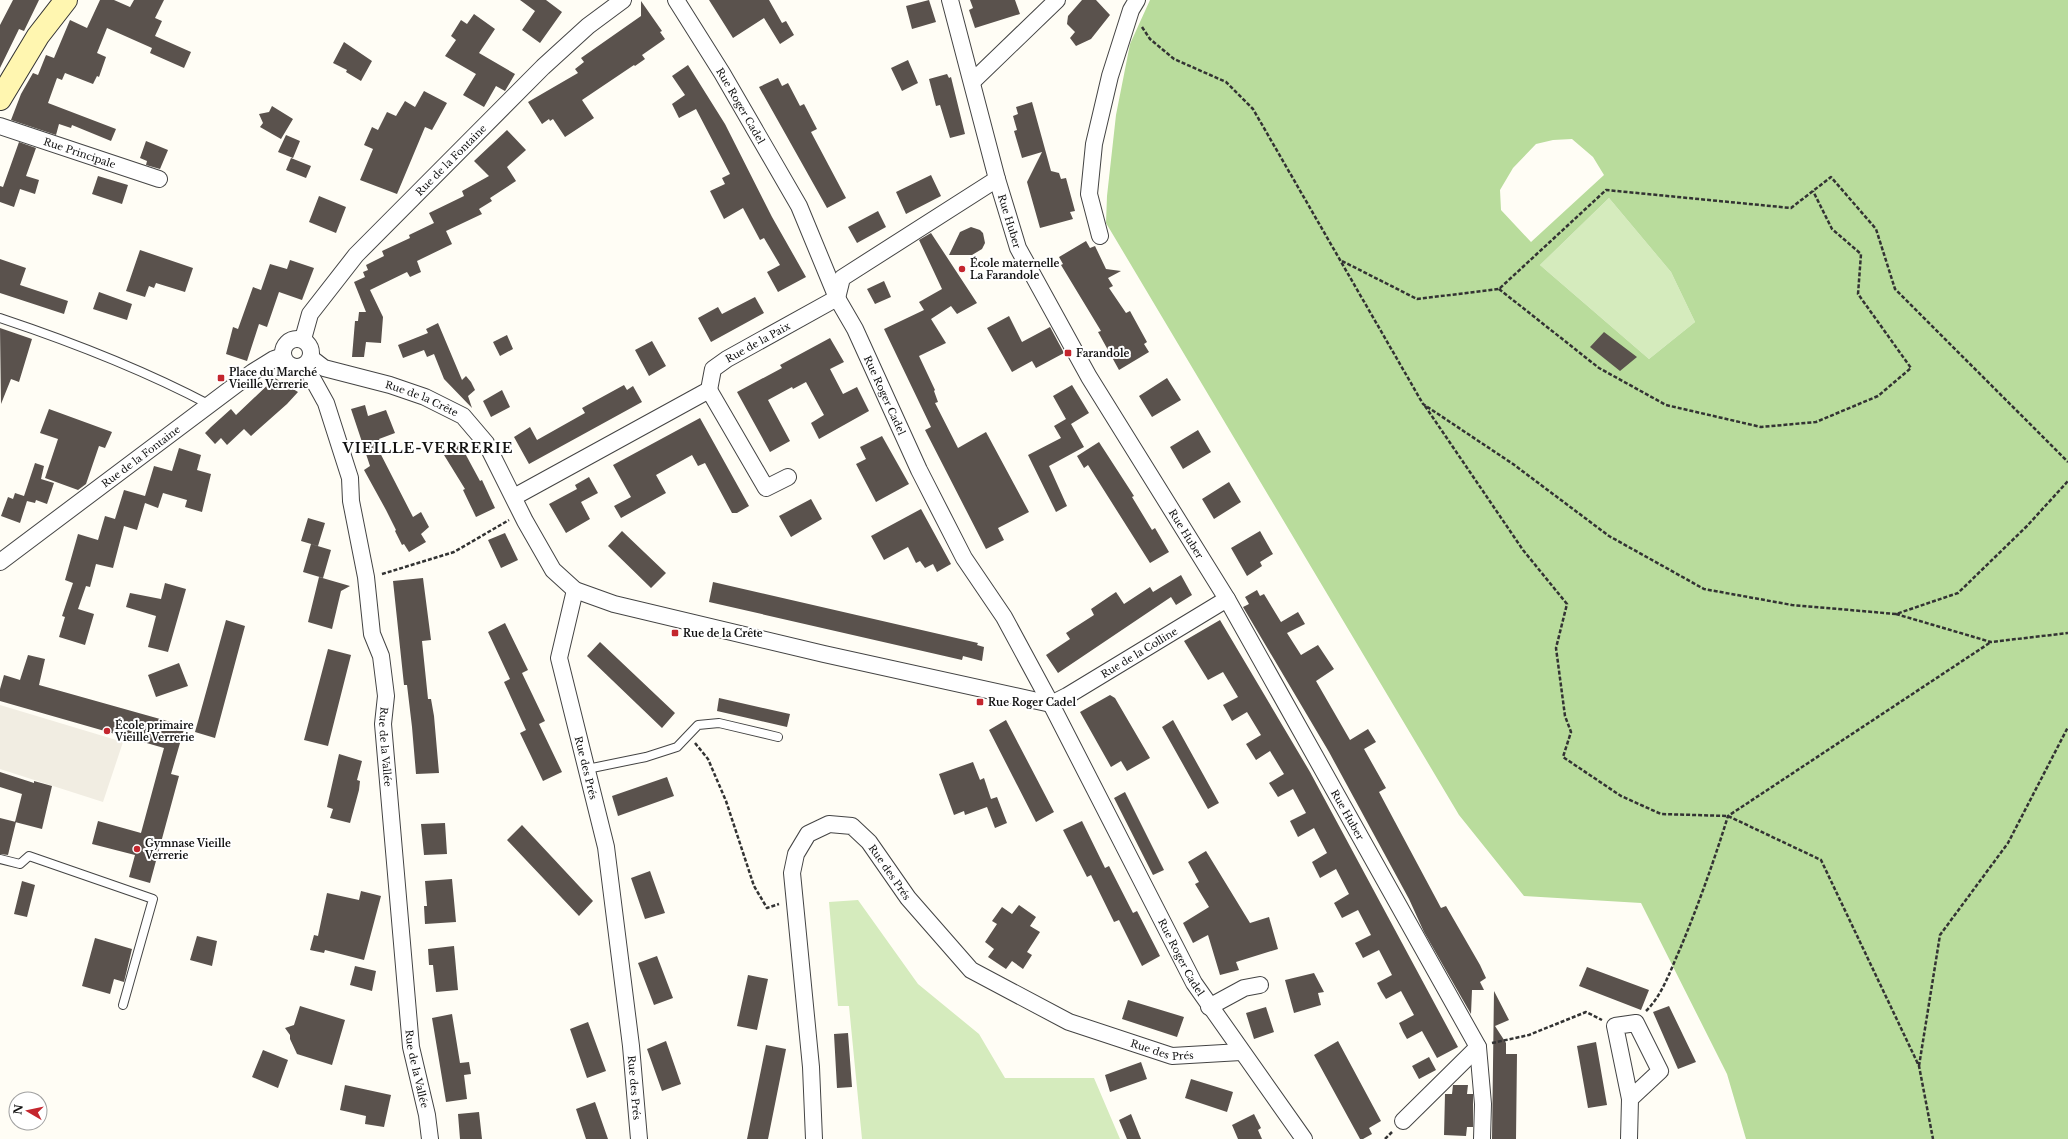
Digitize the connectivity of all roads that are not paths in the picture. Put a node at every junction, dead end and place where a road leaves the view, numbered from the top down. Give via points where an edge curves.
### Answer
1 (66, 0) edge
2 (623, 0) edge
3 (676, 0) edge
4 (950, 0) edge
5 (1057, 0) edge
6 (1134, 5) edge
7 (973, 80) junction
8 (0, 99) edge
9 (0, 126) edge
10 (159, 179) dead end
11 (997, 179) junction
12 (1100, 236) dead end
13 (837, 298) junction
14 (0, 318) edge
15 (303, 339) junction
16 (284, 356) junction
17 (308, 361) junction
18 (709, 390) junction
19 (210, 405) junction
20 (788, 477) dead end
21 (514, 498) junction
22 (0, 562) edge
23 (575, 590) junction
24 (1227, 599) junction
25 (1051, 704) junction
26 (778, 737) dead end
27 (586, 769) junction
28 (0, 859) edge
29 (1260, 985) dead end
30 (124, 1005) dead end
31 (1209, 1007) junction
32 (1478, 1047) junction
33 (1241, 1052) junction
34 (1630, 1099) junction
35 (1403, 1121) dead end
36 (430, 1139) edge
37 (639, 1139) edge
38 (814, 1139) edge
39 (1304, 1139) edge
40 (1482, 1139) edge
41 (1629, 1139) edge

1 - 8 street via 38,36
2 - 15 street, Rue de la Fontaine via 588,26 543,67 356,255 310,314
3 - 13 street, Rue Roger Cadel via 722,72 799,206
4 - 7 street, Rue Huber
5 - 7 street
6 - 12 street via 1110,76 1094,144 1089,194
7 - 11 street, Rue Huber
9 - 10 street, Rue Principale
11 - 13 street via 842,278
11 - 24 street, Rue Huber via 1018,248 1048,304 1089,377
13 - 18 street, Rue de la Paix via 713,369
13 - 25 street, Rue Roger Cadel via 964,558 1004,617
14 - 19 lane via 57,337 162,380
15 - 16 street via 290,340 283,349
15 - 17 street via 312,350
16 - 17 street via 294,367
16 - 19 street, Rue de la Fontaine via 274,358
17 - 21 street, Rue de la Crête via 324,368 418,394 463,416 486,443
17 - 36 street, Rue de la Vallée via 326,403 350,478 351,501 366,577 372,634 381,656 386,696 383,724 411,1047
18 - 20 street via 766,488
18 - 21 street
19 - 22 street, Rue de la Fontaine
21 - 23 street, Rue de la Crête via 553,570
23 - 25 street, Rue de la Crête via 614,604
23 - 27 street, Rue des Prés via 559,658
24 - 25 street, Rue de la Colline
24 - 32 street, Rue Huber
25 - 31 street, Rue Roger Cadel via 1194,983
26 - 27 lane via 719,723 698,725 677,747 646,757
27 - 37 street, Rue des Prés via 606,847 631,1046
28 - 30 lane via 20,864 29,856 153,899
29 - 31 street via 1244,988
31 - 33 street, Rue Roger Cadel
32 - 35 street
32 - 40 street, Rue Huber via 1483,1104
33 - 38 street, Rue des Prés via 1172,1056 1069,1022 971,970 908,898 869,842 852,826 829,824 808,834 796,854 792,873 811,1067
33 - 39 street, Rue Roger Cadel
34 - 34 street via 1660,1071 1636,1023 1615,1026
34 - 41 street

